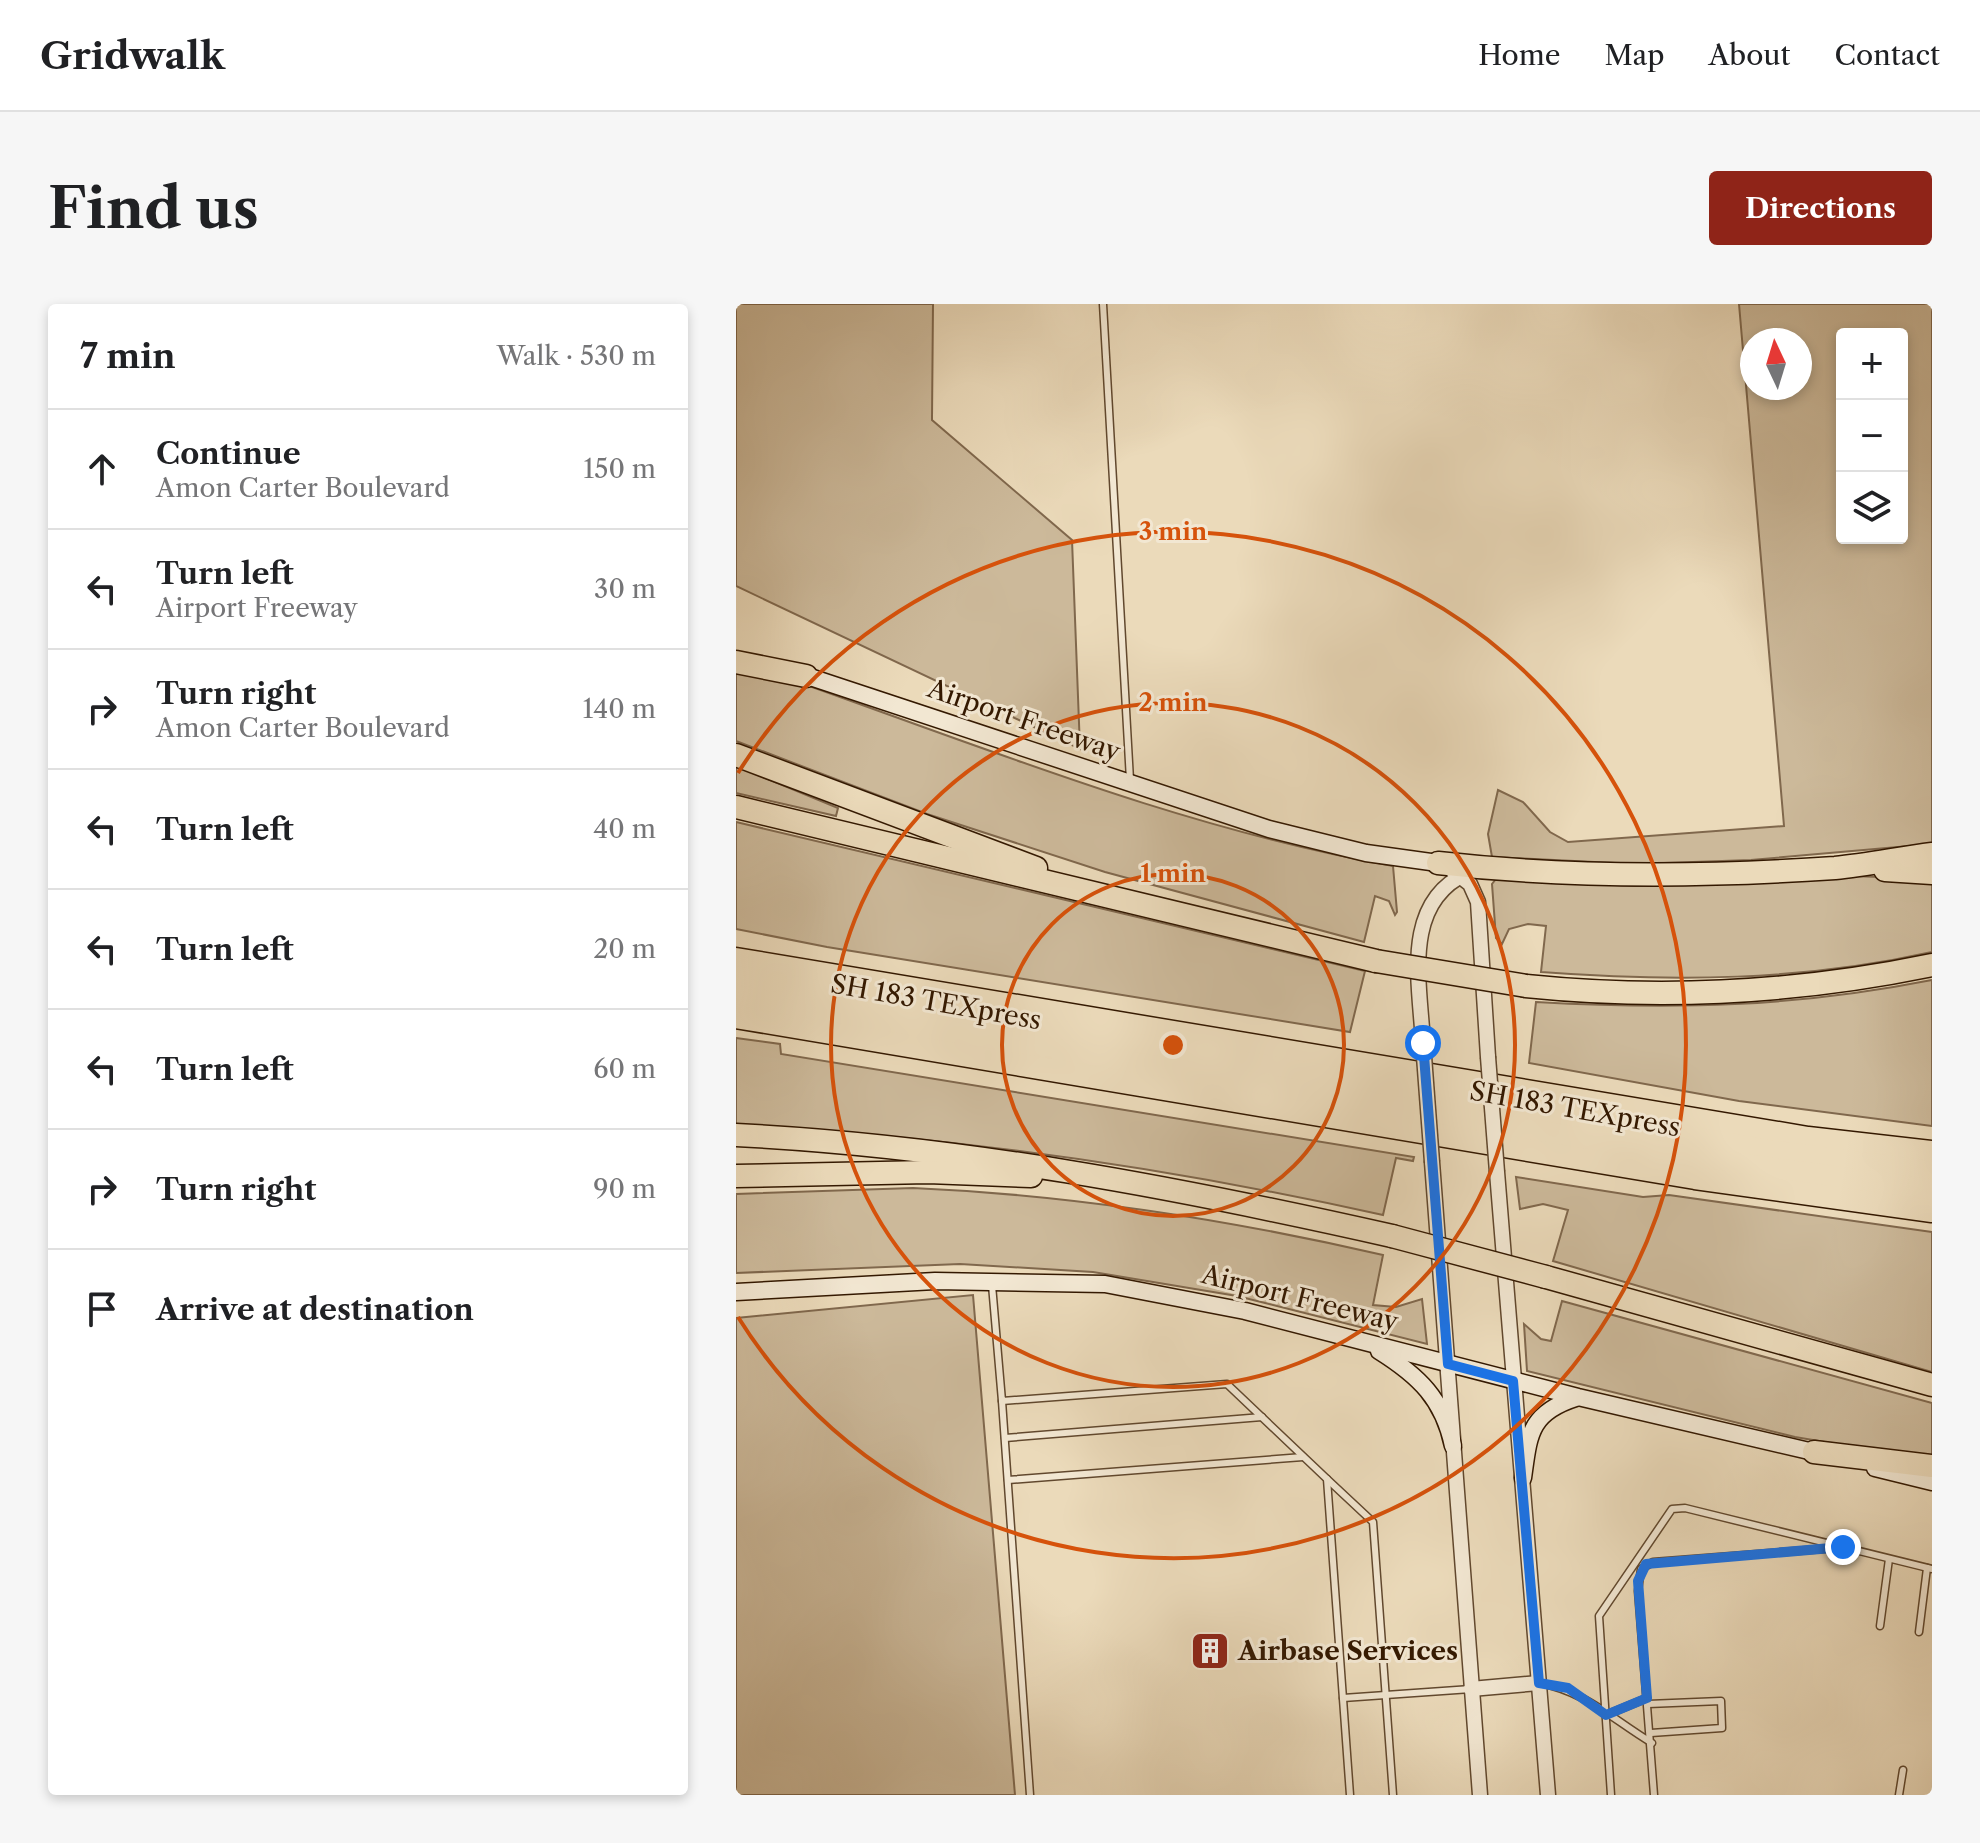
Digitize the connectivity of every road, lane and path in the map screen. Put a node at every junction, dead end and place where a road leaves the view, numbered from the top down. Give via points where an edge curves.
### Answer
1 (1103, 304) edge
2 (736, 651) edge
3 (736, 662) edge
4 (806, 676) junction
5 (736, 755) edge
6 (1130, 785) junction
7 (736, 807) edge
8 (1932, 854) edge
9 (1438, 863) joint
10 (1840, 867) junction
11 (1472, 872) junction
12 (1932, 873) edge
13 (1100, 894) junction
14 (736, 945) edge
15 (736, 959) edge
16 (1932, 965) edge
17 (736, 977) edge
18 (865, 980) junction
19 (736, 996) edge
20 (736, 1017) edge
21 (736, 1135) edge
22 (1932, 1152) edge
23 (1932, 1172) edge
24 (736, 1176) edge
25 (1932, 1190) edge
26 (1201, 1196) junction
27 (1932, 1211) edge
28 (992, 1282) junction
29 (736, 1292) edge
30 (1364, 1342) junction
31 (1448, 1364) junction
32 (1513, 1381) junction
33 (1932, 1385) edge
34 (1578, 1397) junction
35 (1002, 1401) junction
36 (1262, 1417) junction
37 (1005, 1438) junction
38 (1453, 1446) junction
39 (1814, 1452) junction
40 (1304, 1457) junction
41 (1932, 1466) edge
42 (1523, 1478) junction
43 (1327, 1479) junction
44 (1008, 1480) junction
45 (1932, 1482) edge
46 (1843, 1547) junction
47 (1889, 1559) junction
48 (1930, 1569) edge
49 (1880, 1626) dead end
50 (1919, 1632) dead end
51 (1539, 1683) junction
52 (1471, 1689) junction
53 (1386, 1695) junction
54 (1343, 1698) junction
55 (1648, 1701) junction
56 (1606, 1715) junction
57 (1651, 1733) junction
58 (1652, 1743) junction
59 (1903, 1770) dead end
60 (1030, 1795) edge
61 (1350, 1795) edge
62 (1393, 1795) edge
63 (1480, 1795) edge
64 (1548, 1795) edge
65 (1611, 1795) edge
66 (1654, 1795) edge
67 (1899, 1795) edge

1 - 6 lane
2 - 4 main road, Airport Freeway
3 - 4 highway
4 - 6 main road, Airport Freeway
5 - 13 highway
6 - 9 main road, Airport Freeway via 1283,832 1366,853
7 - 13 highway
8 - 10 highway
9 - 11 highway
10 - 11 highway via 1653,876
10 - 12 highway
11 - 31 street, bridge via 1431,903 1420,932 1423,1043
11 - 32 street, bridge via 1479,908
13 - 16 highway, bridge via 1376,961 1526,986 1665,995 1743,993
14 - 18 highway
15 - 18 highway
17 - 23 highway, SH 183 TEXpress via 1777,1152
18 - 22 highway via 1763,1130
19 - 25 highway, SH 183 TEXpress via 1694,1158
20 - 27 highway via 1695,1178
21 - 26 highway via 945,1151
24 - 26 highway via 1013,1175
26 - 33 highway, bridge via 1392,1236
28 - 29 main road, Airport Freeway
28 - 30 main road, Airport Freeway via 1105,1284 1245,1311
28 - 35 lane
30 - 31 main road, Airport Freeway
30 - 38 main road via 1415,1374 1430,1391
31 - 32 main road, Airport Freeway
31 - 38 street
32 - 34 main road, Airport Freeway
32 - 42 street
34 - 39 main road, Airport Freeway
34 - 42 main road via 1539,1417 1528,1439
35 - 36 lane via 1227,1384
35 - 37 lane
36 - 37 lane
36 - 40 lane
37 - 44 lane
38 - 52 street
39 - 41 highway
39 - 45 main road, Airport Freeway
40 - 43 lane
40 - 44 lane
42 - 51 street
43 - 53 lane via 1373,1522
43 - 54 lane
44 - 60 lane
46 - 47 lane
46 - 55 lane via 1646,1564 1638,1581
46 - 56 lane via 1672,1509 1599,1616
47 - 48 lane
47 - 49 lane
48 - 50 lane
51 - 52 street
51 - 56 lane via 1568,1688
51 - 64 street
52 - 53 lane
52 - 63 street
53 - 54 lane
53 - 62 lane
54 - 61 lane
55 - 56 lane
55 - 57 lane
55 - 57 lane via 1721,1701 1722,1728
56 - 58 lane
56 - 65 lane
57 - 58 lane
58 - 66 lane
59 - 67 lane

